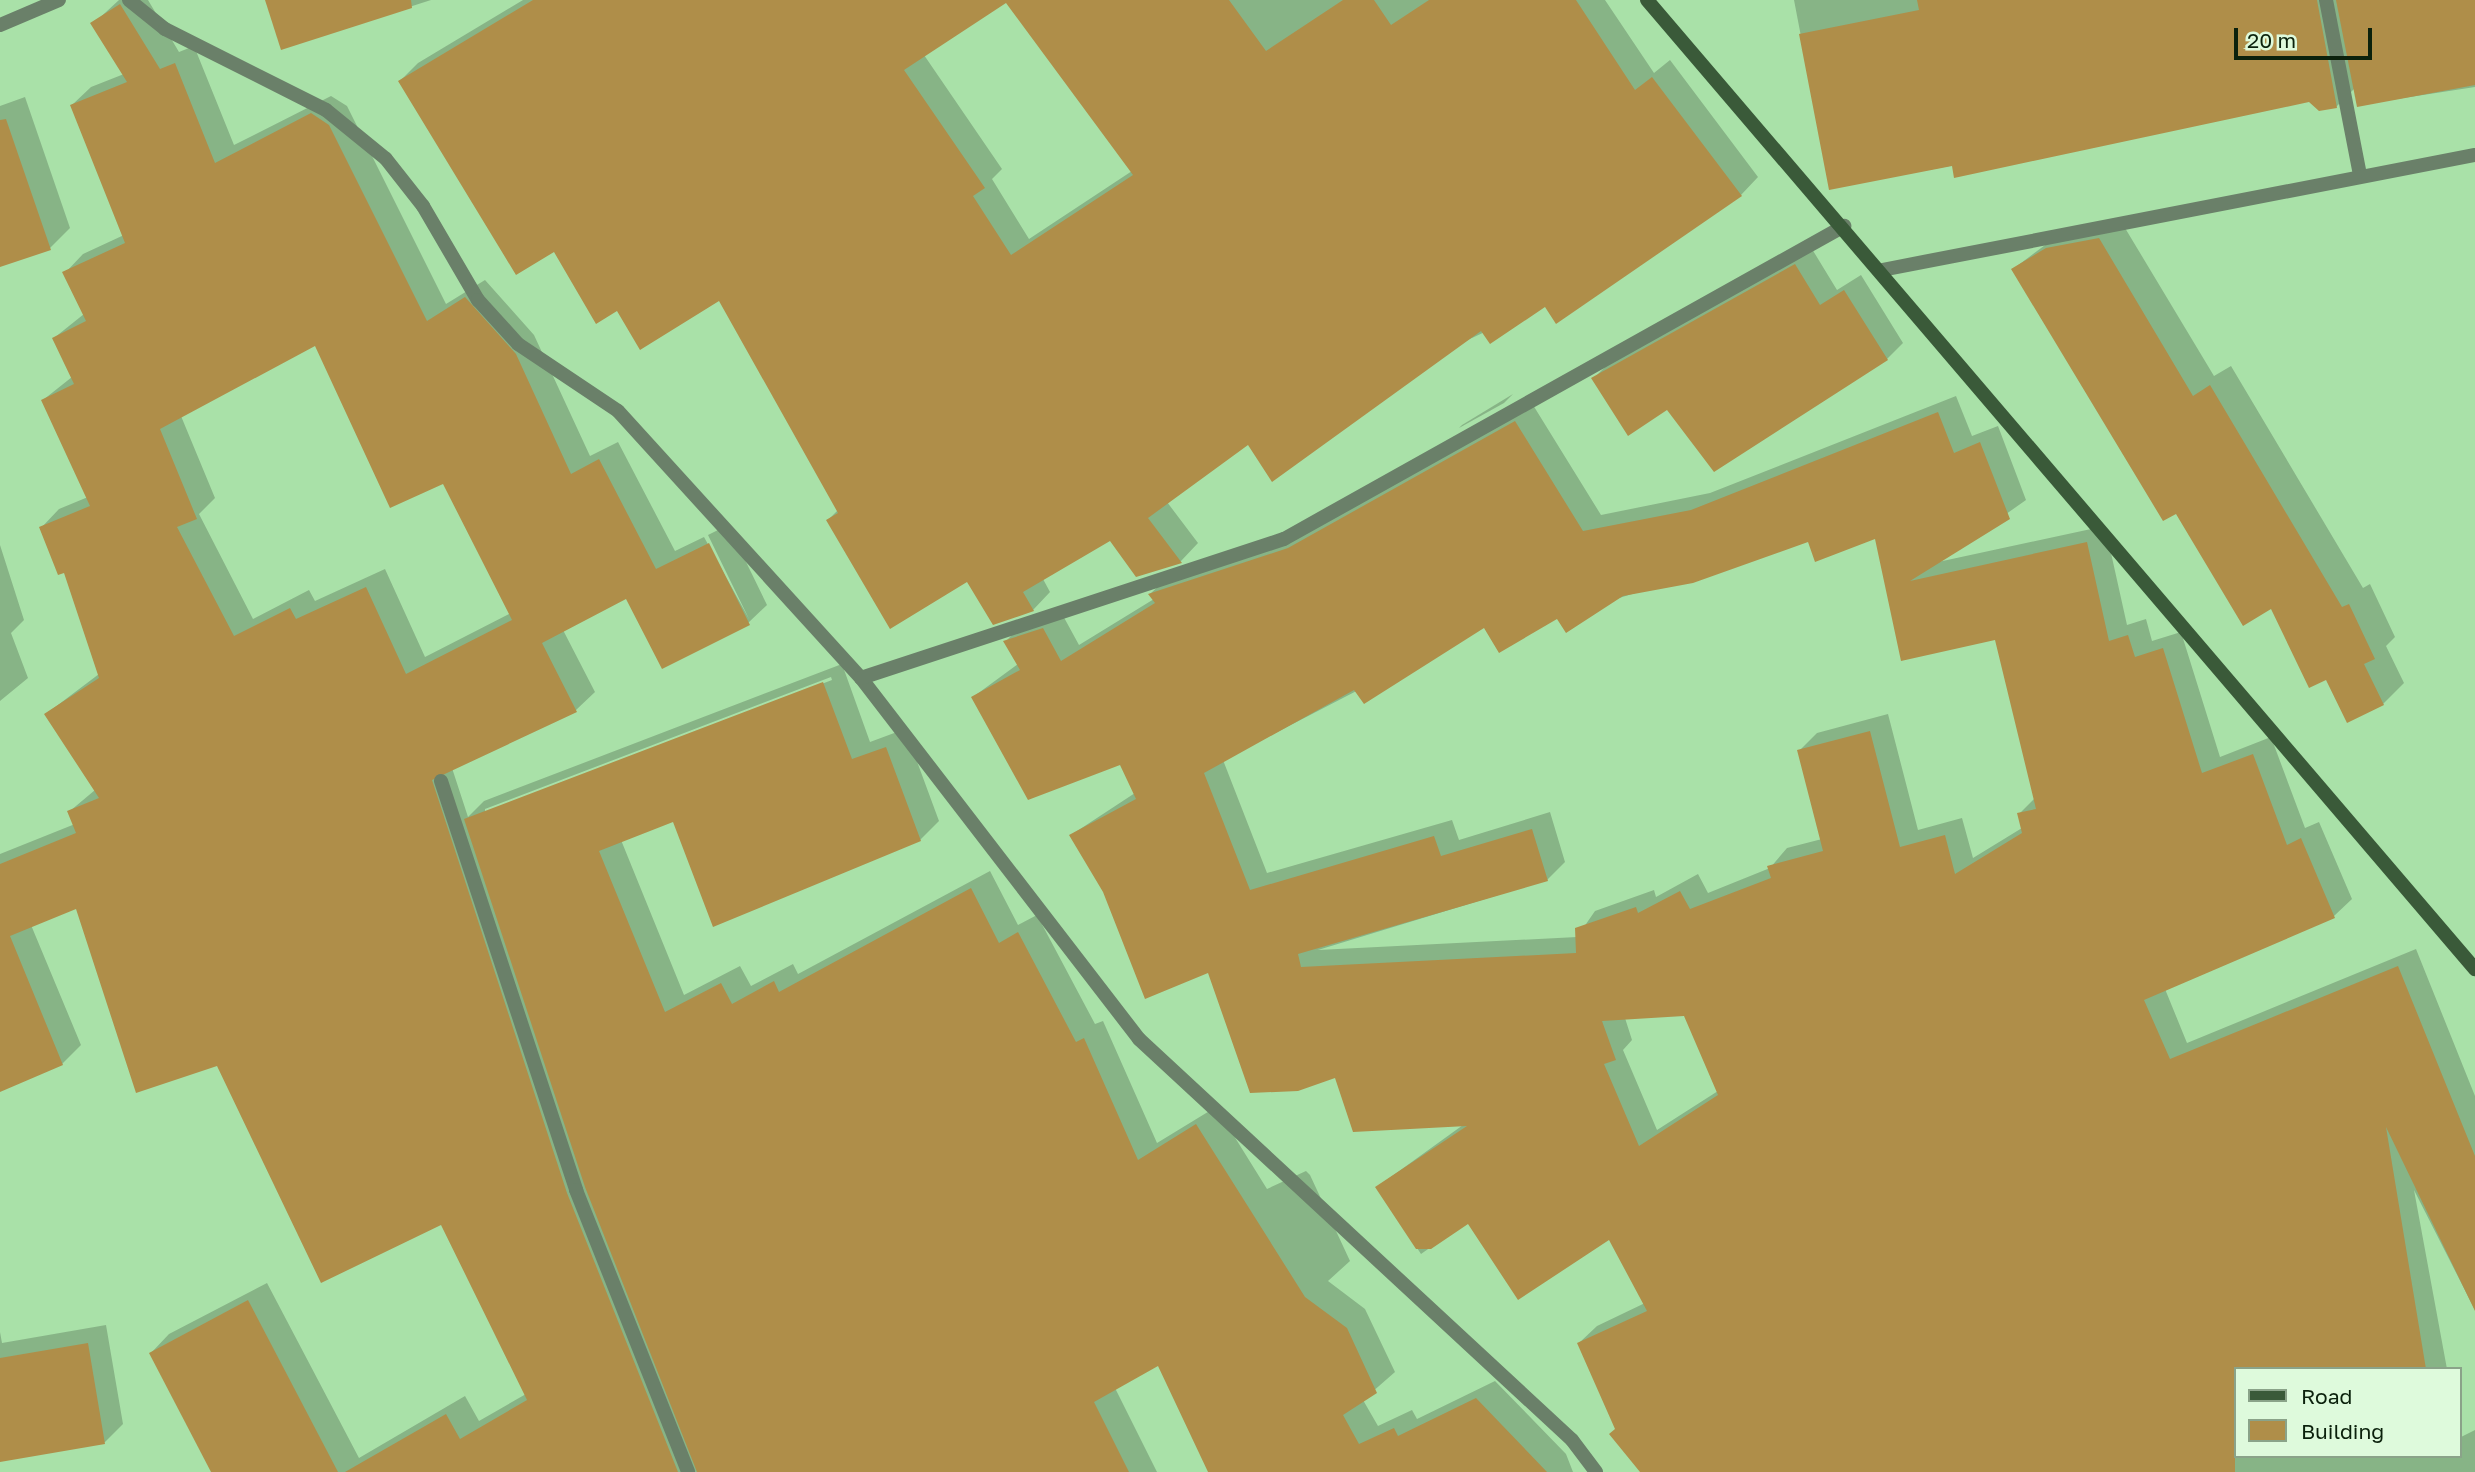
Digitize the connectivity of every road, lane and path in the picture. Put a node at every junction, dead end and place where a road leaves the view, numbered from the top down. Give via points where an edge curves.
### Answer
1 (59, 0) edge
2 (129, 0) edge
3 (1647, 0) edge
4 (2326, 0) edge
5 (0, 25) edge
6 (2475, 155) edge
7 (2360, 175) junction
8 (1844, 226) junction
9 (1882, 270) junction
10 (861, 678) junction
11 (441, 781) dead end
12 (2475, 969) edge
13 (688, 1472) edge
14 (1596, 1472) edge

1 - 5 street
2 - 10 street via 165,29 326,110 386,159 423,206 478,300 518,344 618,411
3 - 8 street
4 - 7 street
6 - 7 street
7 - 9 street
8 - 9 street
8 - 10 street via 1284,539
9 - 12 street
10 - 14 street via 1139,1039 1572,1440
11 - 13 street via 576,1190

